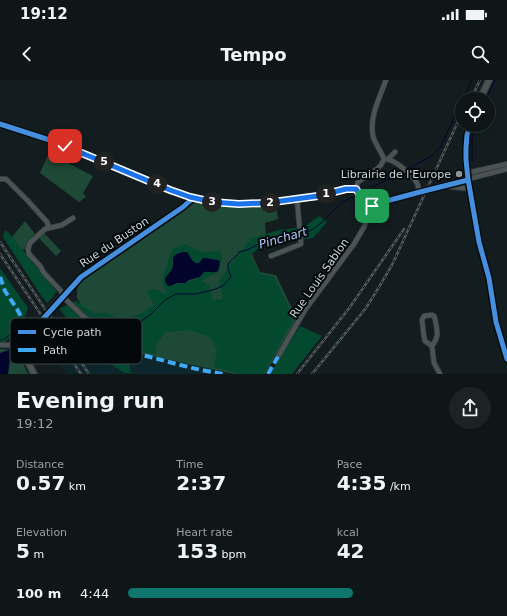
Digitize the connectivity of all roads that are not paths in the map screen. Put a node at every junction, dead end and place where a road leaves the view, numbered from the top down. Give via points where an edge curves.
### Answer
1 (386, 80) edge
2 (489, 80) edge
3 (483, 92) edge
4 (0, 124) edge
5 (468, 132) edge
6 (395, 152) dead end
7 (386, 159) junction
8 (507, 164) edge
9 (494, 169) junction
10 (507, 169) edge
11 (468, 177) junction
12 (0, 179) edge
13 (445, 186) junction
14 (470, 188) junction
15 (356, 189) junction
16 (420, 192) junction
17 (193, 198) junction
18 (297, 199) junction
19 (371, 209) junction
20 (73, 218) dead end
21 (49, 228) junction
22 (271, 256) dead end
23 (63, 297) junction
24 (52, 308) tunnel mouth
25 (85, 318) edge
26 (504, 343) edge
27 (432, 346) junction
28 (279, 355) dead end
29 (507, 359) edge
30 (29, 364) edge
31 (34, 374) edge
32 (440, 374) edge

1 - 7 street via 374,113 372,127 374,139
2 - 3 main road
4 - 17 street via 65,146
5 - 11 main road
6 - 7 street
7 - 15 street via 377,169 358,182
7 - 16 street via 407,172 417,183
8 - 9 street
9 - 10 street
9 - 11 street
11 - 13 street
11 - 14 main road
12 - 21 street via 6,179 21,193
13 - 14 street
13 - 16 street
14 - 26 main road via 494,310
15 - 18 street
15 - 19 street
16 - 19 street via 376,204
17 - 18 street via 239,204
17 - 23 street, Rue du Buston via 81,277
18 - 22 street via 301,244
19 - 28 street, Rue Louis Sablon via 356,242 304,310
20 - 21 street
21 - 23 street via 30,243 28,250
23 - 24 street, Rue du Buston
23 - 25 street
26 - 29 main road
27 - 27 street via 438,336 435,319 434,316 424,316 424,337
27 - 32 street via 434,363
30 - 31 street

